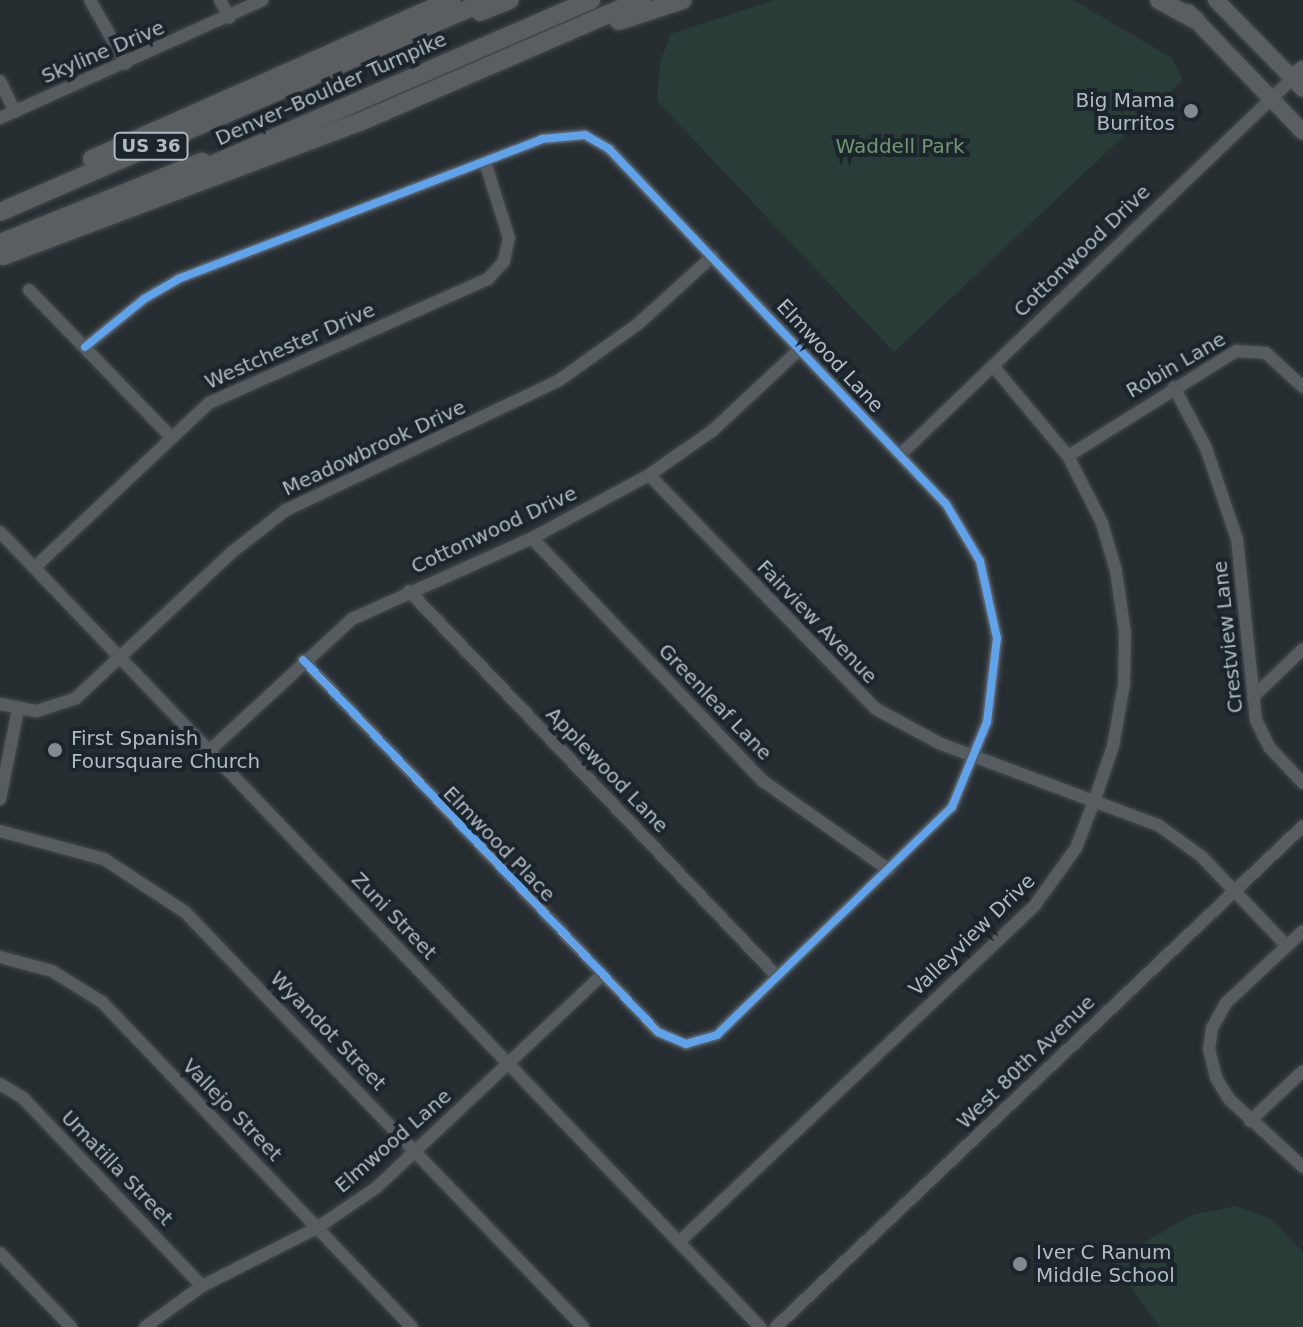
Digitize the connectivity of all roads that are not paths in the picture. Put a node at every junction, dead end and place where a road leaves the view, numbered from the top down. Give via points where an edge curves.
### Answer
1 (90, 0) edge
2 (220, 0) edge
3 (263, 0) edge
4 (451, 0) edge
5 (488, 0) edge
6 (510, 0) edge
7 (591, 0) edge
8 (641, 0) edge
9 (683, 0) edge
10 (1159, 0) edge
11 (1176, 0) edge
12 (1216, 0) edge
13 (229, 18) junction
14 (1196, 20) junction
15 (503, 62) junction
16 (126, 64) junction
17 (1300, 79) edge
18 (302, 80) junction
19 (0, 81) edge
20 (1271, 99) junction
21 (15, 112) junction
22 (0, 118) edge
23 (1303, 132) edge
24 (485, 162) junction
25 (0, 205) edge
26 (0, 212) edge
27 (1, 252) edge
28 (713, 256) junction
29 (29, 290) dead end
30 (85, 347) junction
31 (800, 349) junction
32 (993, 366) junction
33 (1174, 387) junction
34 (1303, 387) edge
35 (170, 436) junction
36 (901, 454) junction
37 (1068, 456) junction
38 (649, 475) junction
39 (0, 532) edge
40 (532, 538) junction
41 (34, 568) junction
42 (409, 591) junction
43 (1303, 649) edge
44 (121, 658) junction
45 (303, 660) junction
46 (1253, 697) junction
47 (0, 704) edge
48 (18, 710) junction
49 (209, 751) junction
50 (975, 757) junction
51 (1303, 783) edge
52 (0, 799) edge
53 (1095, 799) junction
54 (1303, 826) edge
55 (0, 831) edge
56 (889, 870) junction
57 (1235, 891) junction
58 (1303, 931) edge
59 (1287, 946) junction
60 (0, 957) edge
61 (602, 975) junction
62 (777, 976) junction
63 (678, 1043) joint
64 (508, 1064) junction
65 (1303, 1071) edge
66 (0, 1084) edge
67 (1250, 1121) junction
68 (416, 1152) junction
69 (1303, 1167) edge
70 (317, 1228) junction
71 (679, 1242) junction
72 (0, 1253) edge
73 (202, 1286) junction
74 (71, 1327) edge
75 (145, 1327) edge
76 (412, 1327) edge
77 (583, 1327) edge
78 (760, 1327) edge
79 (776, 1327) edge

1 - 16 street
2 - 13 street
3 - 13 street, Skyline Drive
4 - 25 highway via 131,140
5 - 18 highway, Denver–Boulder Turnpike / US 36
6 - 18 highway
7 - 27 highway, Denver–Boulder Turnpike / US 36
8 - 15 highway
9 - 15 highway
10 - 14 highway
11 - 14 main road
12 - 17 main road
13 - 16 street, Skyline Drive
14 - 20 main road
15 - 27 highway via 322,137
16 - 21 street, Skyline Drive
17 - 20 street, Cottonwood Drive
18 - 26 highway, Denver–Boulder Turnpike / US 36
19 - 21 street
20 - 23 main road
20 - 32 street, Cottonwood Drive
21 - 22 street, Skyline Drive
24 - 28 street, Elmwood Lane via 558,135 595,139
24 - 30 street, Elmwood Lane via 178,279
24 - 35 street, Westchester Drive via 509,238 504,261 488,279 226,394
28 - 31 street, Elmwood Lane
28 - 44 street, Meadowbrook Drive via 638,324 558,381 286,510 232,552
29 - 30 street
30 - 35 street
31 - 36 street, Elmwood Lane
31 - 38 street, Cottonwood Drive via 712,431
32 - 36 street, Cottonwood Drive
32 - 37 street, Valleyview Drive
33 - 34 street, Robin Lane via 1243,350 1266,353
33 - 37 street, Robin Lane
33 - 46 street, Crestview Lane via 1206,448 1237,539
35 - 41 street, Westchester Drive
36 - 50 street, Elmwood Lane via 967,534 992,600 996,675
37 - 53 street, Valleyview Drive via 1102,523 1124,621 1123,696
38 - 40 street, Cottonwood Drive
38 - 50 street, Fairview Avenue via 859,695 895,722
39 - 41 street, Zuni Street
40 - 42 street, Cottonwood Drive
40 - 56 street, Greenleaf Lane via 763,781
41 - 44 street, Zuni Street
42 - 45 street, Cottonwood Drive via 352,619
42 - 62 street, Applewood Lane
43 - 46 street
44 - 48 street, Meadowbrook Drive via 60,707
44 - 49 street, Zuni Street
45 - 49 street, Cottonwood Drive
45 - 61 street, Elmwood Place
46 - 51 street, Crestview Lane via 1265,741
47 - 48 street
48 - 52 street
49 - 64 street, Zuni Street
50 - 53 street, Fairview Avenue
50 - 56 street, Elmwood Lane via 952,807
53 - 57 street, Fairview Avenue via 1170,832
53 - 71 street, Valleyview Drive via 1076,848 1035,905
54 - 57 street, West 80th Avenue
55 - 68 street, Wyandot Street via 88,852 160,891
56 - 62 street, Elmwood Lane
57 - 59 street, Fairview Avenue
57 - 79 street, West 80th Avenue
58 - 59 street
59 - 67 street via 1218,1014 1210,1056 1219,1085
60 - 70 street, Vallejo Street via 52,971 102,1002
61 - 63 street, Elmwood Place via 658,1032
61 - 64 street, Elmwood Lane
62 - 63 street, Elmwood Lane via 717,1035 700,1043
64 - 68 street, Elmwood Lane
64 - 71 street, Zuni Street
65 - 67 street
66 - 73 street, Umatilla Street via 23,1098
67 - 69 street
68 - 70 street, Elmwood Lane
68 - 77 street, Wyandot Street
70 - 73 street, Elmwood Lane
70 - 76 street, Vallejo Street
71 - 78 street, Zuni Street
72 - 74 street
73 - 75 street, Elmwood Lane

